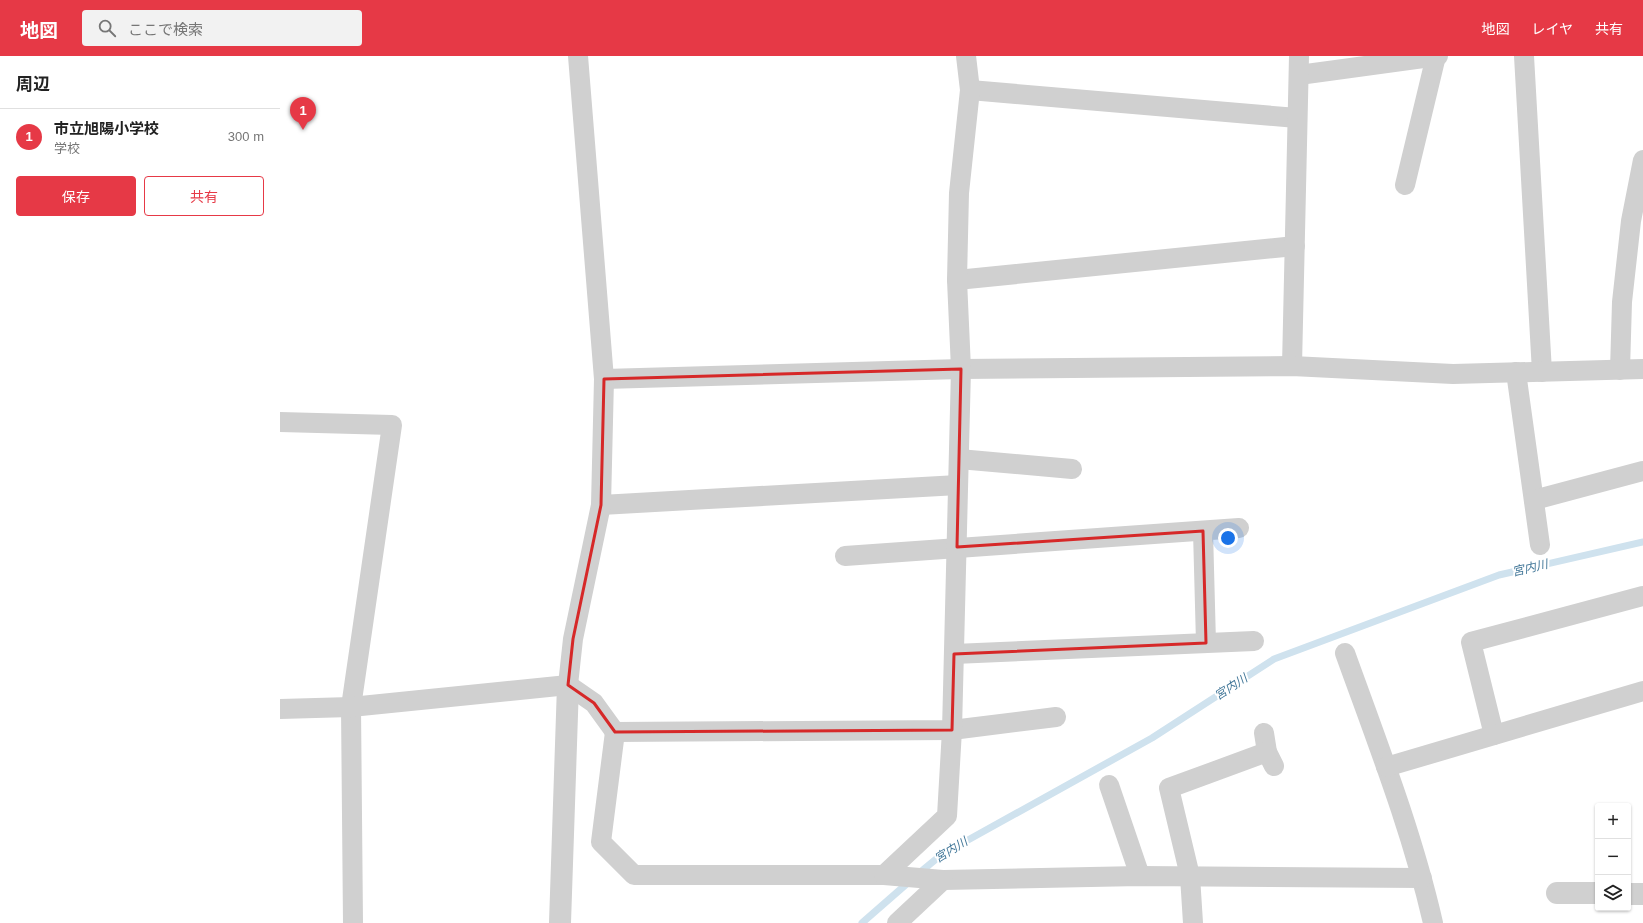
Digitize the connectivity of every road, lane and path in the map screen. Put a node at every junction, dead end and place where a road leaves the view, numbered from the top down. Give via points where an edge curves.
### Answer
1 (578, 56) edge
2 (966, 56) edge
3 (1437, 56) edge
4 (1524, 56) edge
5 (1299, 66) edge
6 (970, 90) junction
7 (1298, 118) junction
8 (1643, 160) edge
9 (1405, 185) dead end
10 (1295, 246) junction
11 (957, 280) junction
12 (1292, 366) junction
13 (961, 369) junction
14 (1643, 369) edge
15 (1620, 370) junction
16 (1516, 372) junction
17 (1542, 372) junction
18 (604, 379) junction
19 (280, 422) edge
20 (959, 459) junction
21 (1072, 469) dead end
22 (1643, 471) edge
23 (958, 485) junction
24 (1534, 500) junction
25 (601, 505) junction
26 (1239, 528) dead end
27 (1203, 531) junction
28 (1540, 545) dead end
29 (957, 547) junction
30 (845, 556) dead end
31 (1642, 600) edge
32 (1254, 641) dead end
33 (1206, 643) junction
34 (1344, 653) dead end
35 (954, 654) junction
36 (568, 685) junction
37 (1643, 691) edge
38 (351, 707) junction
39 (280, 708) edge
40 (1056, 717) dead end
41 (952, 730) junction
42 (615, 732) junction
43 (1494, 735) junction
44 (1268, 750) dead end
45 (1386, 767) junction
46 (1109, 784) dead end
47 (884, 875) junction
48 (1140, 876) junction
49 (1190, 876) junction
50 (1422, 878) junction
51 (943, 880) junction
52 (1557, 893) dead end
53 (1595, 893) edge
54 (1631, 894) edge
55 (1643, 894) edge
56 (353, 923) edge
57 (560, 923) edge
58 (898, 923) edge
59 (1193, 923) edge
60 (1433, 923) edge

1 - 18 street
2 - 6 street
3 - 5 street
3 - 9 street
4 - 17 street
5 - 7 street
6 - 7 street
6 - 11 street via 959,193
7 - 10 street
8 - 15 street via 1631,222 1622,302
10 - 11 street
10 - 12 street
11 - 13 street
12 - 13 street
12 - 16 street via 1453,374
13 - 18 street
13 - 20 street
14 - 15 street
15 - 17 street
16 - 17 street
16 - 24 street
18 - 25 street
19 - 38 street via 392,425
20 - 21 street
20 - 23 street
22 - 24 street
23 - 25 street
23 - 29 street
24 - 28 street
25 - 36 street via 573,639
26 - 27 street
27 - 29 street
27 - 33 street
29 - 30 street
29 - 35 street
31 - 43 street via 1471,642
32 - 33 street
33 - 35 street
34 - 45 street
35 - 41 street
36 - 38 street
36 - 42 street via 594,703
36 - 57 street
37 - 43 street
38 - 39 street
38 - 56 street
40 - 41 street
41 - 42 street
41 - 47 street via 947,816
42 - 47 street via 602,842 634,875
43 - 45 street
44 - 49 street via 1169,788
45 - 50 street
46 - 48 street
47 - 51 street
48 - 49 street
48 - 51 street
49 - 50 street
49 - 59 street
50 - 60 street
51 - 58 street
52 - 53 street
54 - 55 street

